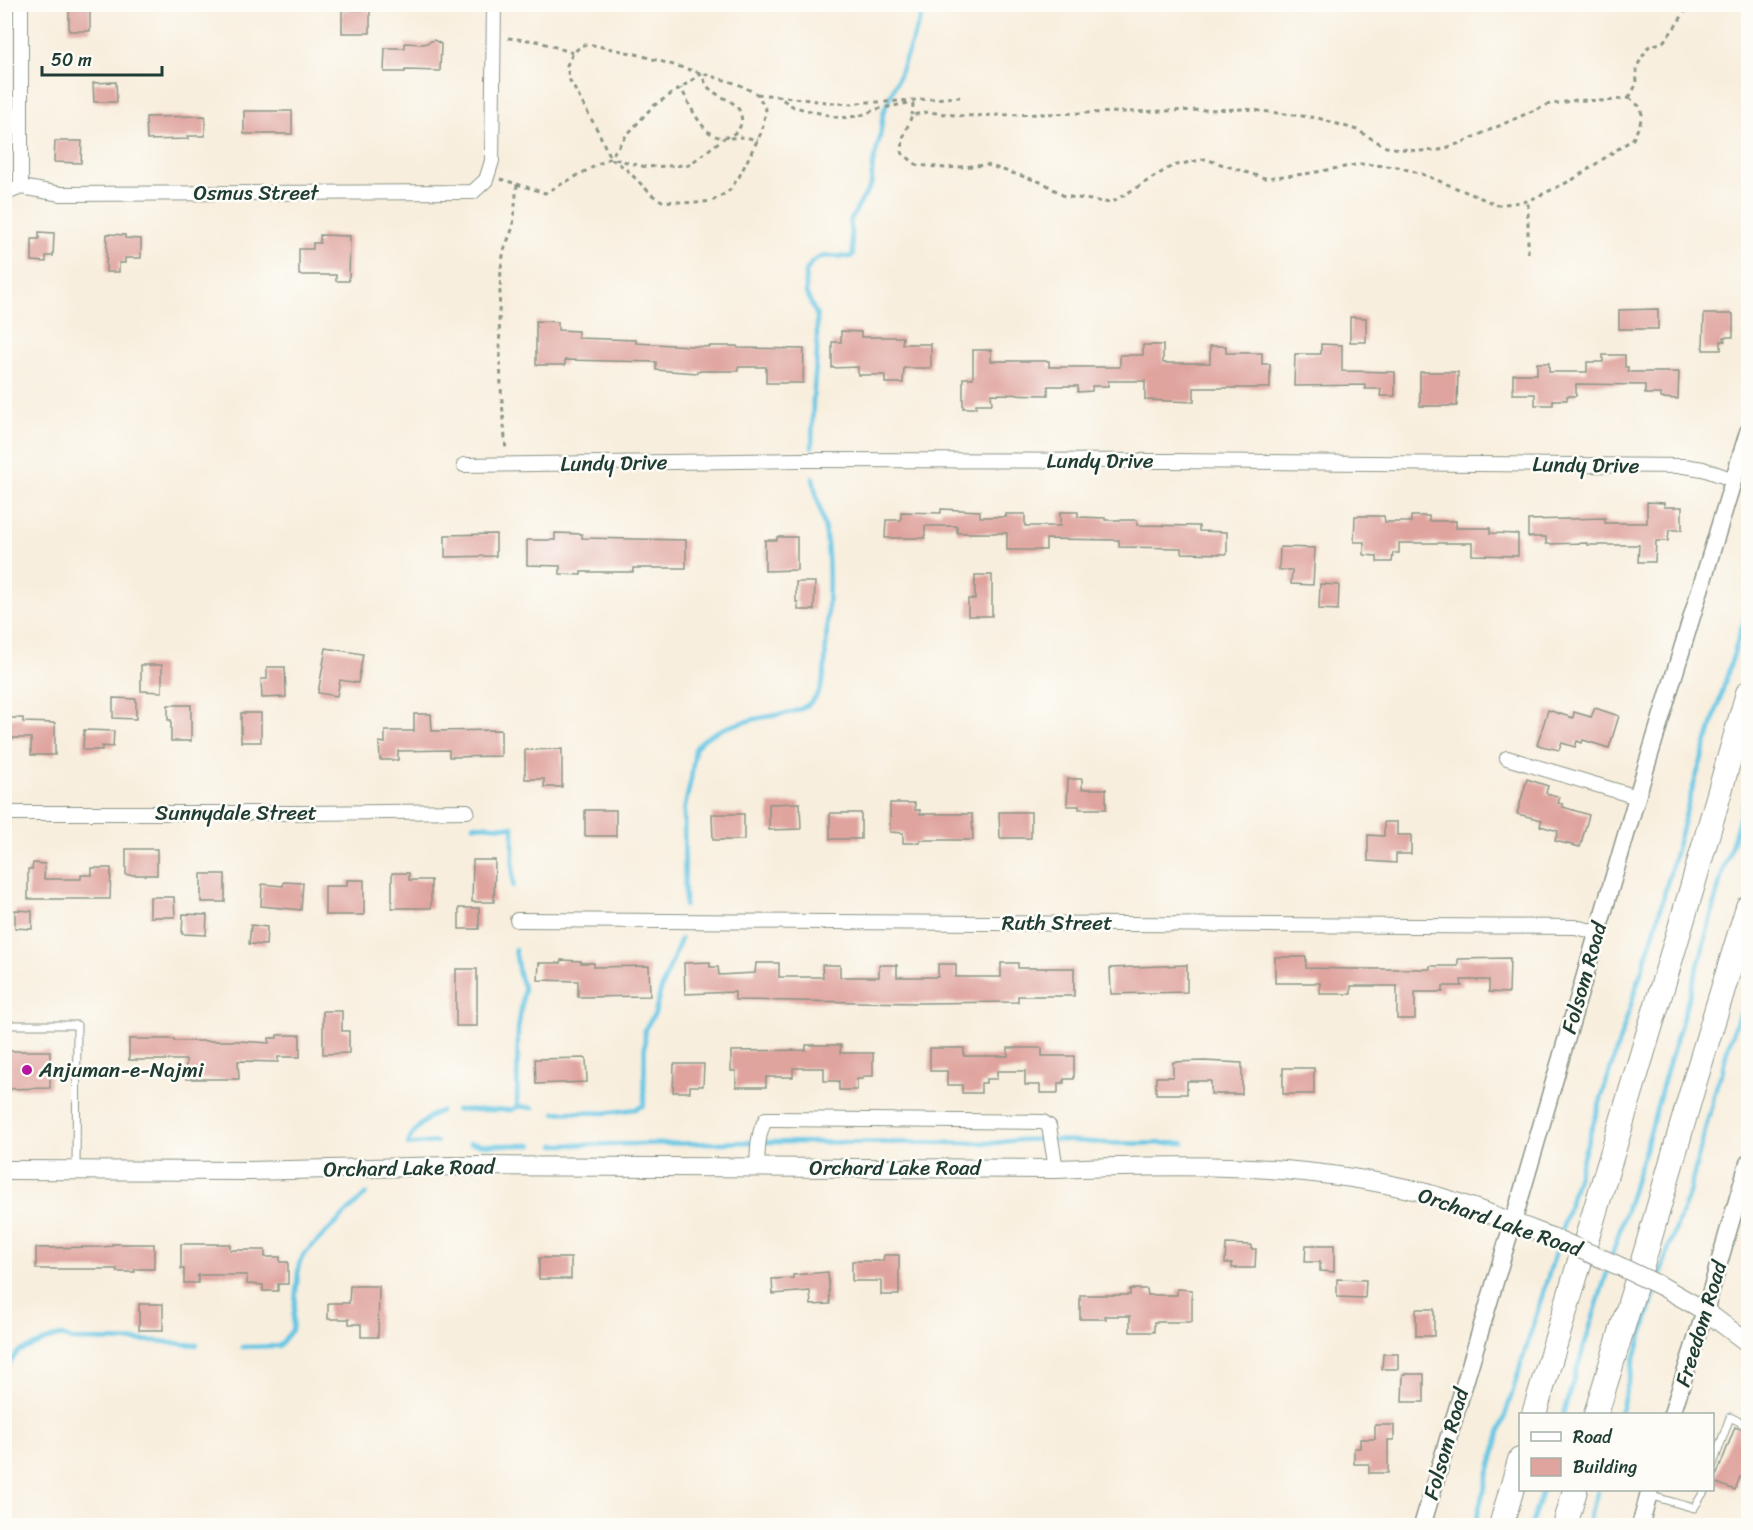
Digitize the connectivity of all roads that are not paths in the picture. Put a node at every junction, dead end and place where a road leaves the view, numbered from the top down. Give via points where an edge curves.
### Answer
1 (21, 4) edge
2 (494, 4) edge
3 (21, 187) junction
4 (4, 194) edge
5 (1749, 432) edge
6 (464, 465) dead end
7 (1734, 480) junction
8 (1749, 693) edge
9 (1507, 758) dead end
10 (1637, 797) junction
11 (467, 811) dead end
12 (4, 813) edge
13 (1749, 907) edge
14 (517, 920) dead end
15 (1597, 932) junction
16 (4, 1025) edge
17 (757, 1167) junction
18 (1056, 1169) junction
19 (4, 1170) edge
20 (76, 1170) junction
21 (1747, 1172) edge
22 (1512, 1222) junction
23 (1705, 1311) junction
24 (1749, 1343) edge
25 (1534, 1413) edge
26 (1596, 1413) edge
27 (1672, 1413) edge
28 (1749, 1426) edge
29 (1714, 1464) edge
30 (1519, 1467) edge
31 (1575, 1491) edge
32 (1704, 1491) edge
33 (1649, 1492) edge
34 (1422, 1526) edge
35 (1501, 1526) edge
36 (1565, 1526) edge
37 (1640, 1526) edge

1 - 3 street
2 - 3 street, Osmus Street via 492,161 486,180 473,192 61,194
3 - 4 street
5 - 7 street, Folsom Road
6 - 7 street, Lundy Drive via 860,460 1684,466
7 - 10 street, Folsom Road
8 - 25 highway
9 - 10 street
10 - 15 street, Folsom Road
11 - 12 street, Sunnydale Street
13 - 26 highway
14 - 15 street, Ruth Street via 1575,927
15 - 22 street, Folsom Road
16 - 20 lane via 77,1025
17 - 18 main road, Orchard Lake Road
17 - 18 street via 762,1126 766,1119 777,1119 1043,1122 1048,1126
17 - 20 main road, Orchard Lake Road
18 - 22 main road, Orchard Lake Road via 1301,1171 1426,1194
19 - 20 main road, Orchard Lake Road
21 - 23 street, Freedom Road
22 - 23 main road, Orchard Lake Road, bridge via 1617,1265
22 - 34 street, Folsom Road
23 - 24 main road, Orchard Lake Road
23 - 27 street, Freedom Road
28 - 29 lane via 1730,1417
30 - 35 highway
31 - 36 highway
32 - 33 lane via 1694,1508
33 - 37 street

